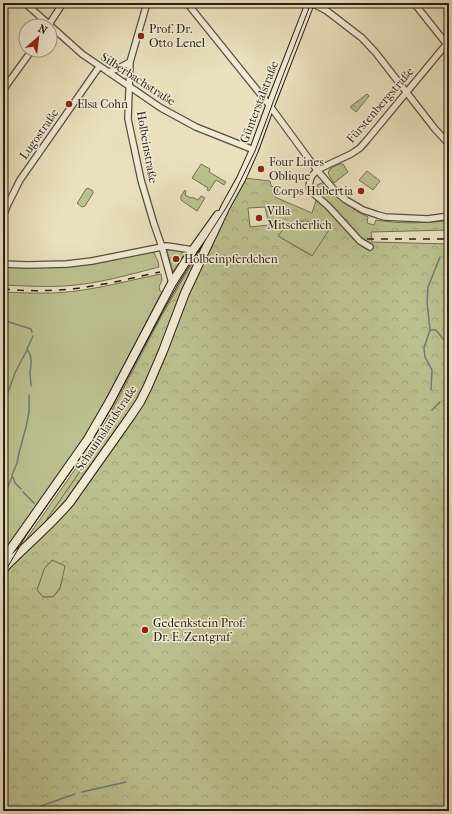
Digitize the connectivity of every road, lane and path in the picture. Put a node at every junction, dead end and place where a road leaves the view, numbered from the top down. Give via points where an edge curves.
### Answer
1 (25, 3) edge
2 (63, 3) edge
3 (147, 3) edge
4 (187, 3) edge
5 (311, 3) edge
6 (414, 3) edge
7 (41, 18) edge
8 (53, 18) edge
9 (58, 33) edge
10 (448, 44) edge
11 (26, 58) edge
12 (130, 62) junction
13 (99, 66) junction
14 (108, 72) junction
15 (129, 86) junction
16 (3, 90) edge
17 (406, 93) junction
18 (270, 106) junction
19 (449, 144) edge
20 (254, 150) junction
21 (317, 170) junction
22 (226, 206) junction
23 (449, 216) edge
24 (3, 217) edge
25 (214, 232) joint
26 (162, 247) junction
27 (370, 247) dead end
28 (193, 250) junction
29 (3, 264) edge
30 (172, 283) junction
31 (20, 536) junction
32 (25, 547) junction
33 (3, 560) edge
34 (3, 569) edge

1 - 7 street, Silberbachstraße
2 - 8 street
3 - 12 street, Holbeinstraße
4 - 18 street
5 - 17 street via 327,11 362,38
5 - 18 main road, Günterstalstraße
6 - 10 street
9 - 13 street, Silberbachstraße
10 - 17 street, Fürstenbergstraße
11 - 16 street
12 - 14 street
12 - 15 street, Holbeinstraße
13 - 14 street, Silberbachstraße
13 - 24 street, Lugostraße via 20,180
14 - 15 street, Silberbachstraße
15 - 20 street, Silberbachstraße via 161,108 196,127
15 - 26 street, Holbeinstraße via 128,119 136,163
17 - 19 street
17 - 21 street, Fürstenbergstraße via 360,148
18 - 20 main road, Günterstalstraße
18 - 21 street
20 - 22 main road, Günterstalstraße
21 - 23 street via 341,196 371,213 393,217
21 - 27 street via 311,177 310,189 360,241
22 - 25 main road, Günterstalstraße
22 - 28 main road, Günterstalstraße
25 - 32 main road, Schauinslandstraße via 185,293 155,372 140,402 70,502
26 - 28 street
26 - 29 street via 67,264
26 - 30 street, Holbeinstraße
28 - 30 main road, Günterstalstraße
30 - 31 main road, Schauinslandstraße via 95,426
31 - 32 main road via 19,544
31 - 33 main road, Schauinslandstraße
32 - 34 main road, Schauinslandstraße

